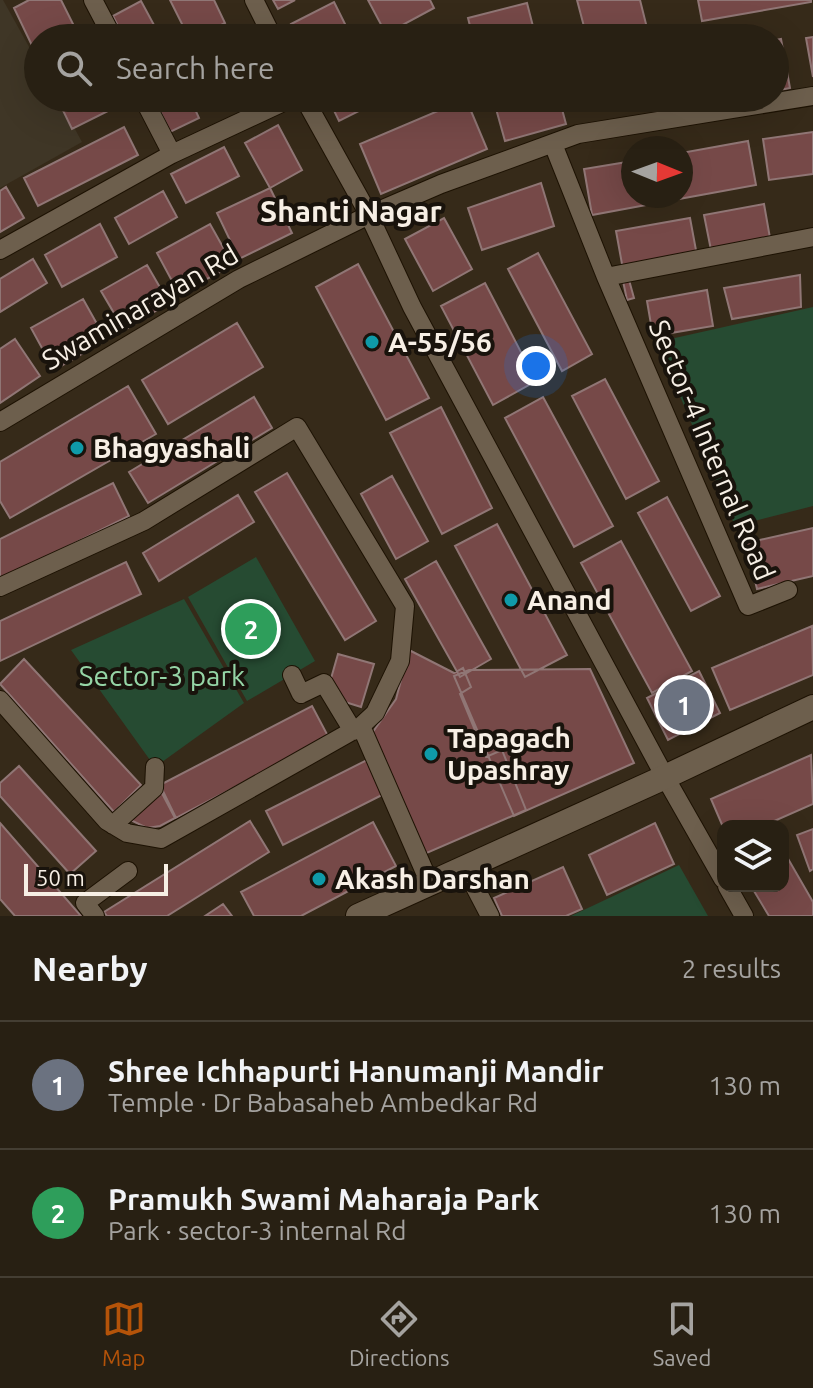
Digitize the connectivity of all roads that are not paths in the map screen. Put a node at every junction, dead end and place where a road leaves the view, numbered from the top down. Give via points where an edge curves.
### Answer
1 (93, 0) edge
2 (254, 0) edge
3 (106, 24) edge
4 (266, 24) edge
5 (813, 96) edge
6 (789, 100) edge
7 (150, 112) edge
8 (262, 112) edge
9 (312, 112) edge
10 (714, 112) edge
11 (553, 144) junction
12 (172, 154) junction
13 (369, 215) junction
14 (813, 237) edge
15 (0, 250) edge
16 (606, 277) junction
17 (0, 422) edge
18 (0, 587) edge
19 (788, 590) dead end
20 (292, 675) dead end
21 (0, 700) edge
22 (813, 707) edge
23 (357, 728) junction
24 (155, 767) dead end
25 (665, 777) junction
26 (113, 825) junction
27 (465, 868) junction
28 (717, 868) edge
29 (128, 871) dead end
30 (430, 884) junction
31 (729, 892) edge
32 (737, 914) edge
33 (95, 916) edge
34 (358, 916) edge
35 (490, 916) edge

1 - 3 street
2 - 4 street
5 - 6 street, Swaminarayan Rd
7 - 12 street
8 - 12 street
9 - 13 street
10 - 11 street, Swaminarayan Rd via 578,134
11 - 13 street, Swaminarayan Rd
11 - 16 street, Sector-4 Internal Road
12 - 15 street
13 - 17 street, Swaminarayan Rd via 239,279
13 - 25 street via 412,307
14 - 16 street
16 - 19 street, Sector-4 Internal Road via 664,389 748,606
18 - 23 street via 144,521 297,427 405,606 400,661 375,713
20 - 23 street via 301,694 324,683
21 - 26 street
22 - 25 street
23 - 26 street via 161,839
23 - 30 street
24 - 26 street via 154,788
25 - 27 street
25 - 28 street
27 - 30 street
27 - 35 street
29 - 33 street via 85,903
30 - 34 street
31 - 32 street

